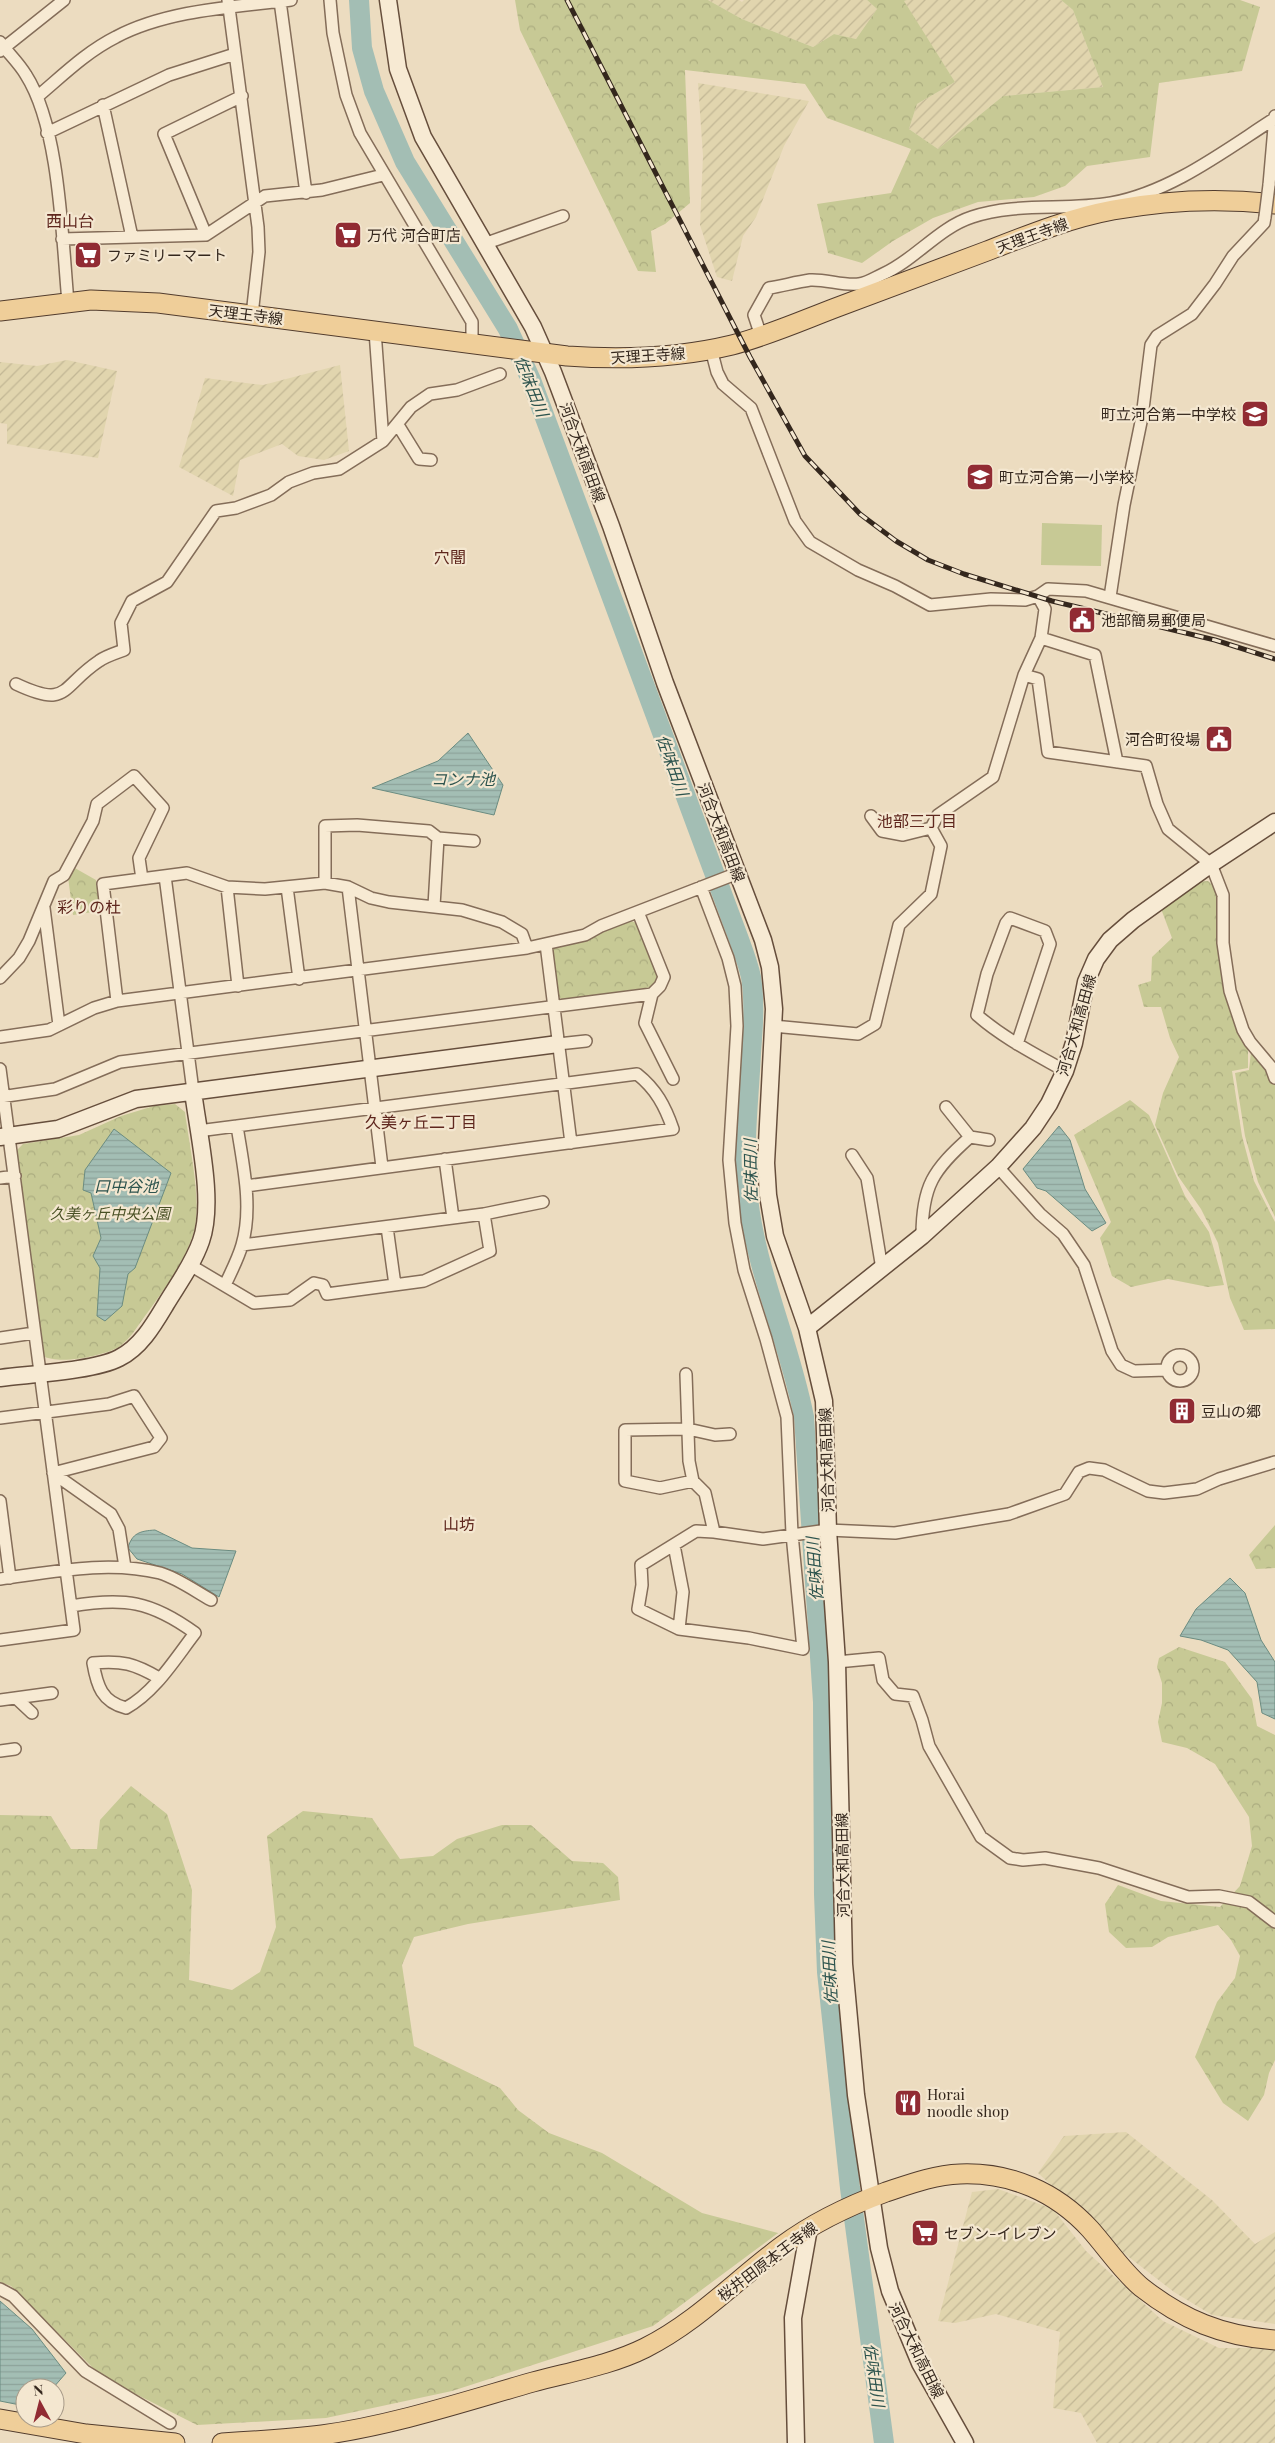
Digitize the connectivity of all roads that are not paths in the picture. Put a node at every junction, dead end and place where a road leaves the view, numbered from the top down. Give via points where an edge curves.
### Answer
1 (64, 0) edge
2 (330, 0) edge
3 (388, 0) edge
4 (286, 1) edge
5 (228, 4) edge
6 (1, 47) edge
7 (235, 54) junction
8 (242, 96) junction
9 (37, 97) junction
10 (103, 106) junction
11 (1275, 117) edge
12 (47, 133) junction
13 (383, 174) junction
14 (306, 192) junction
15 (254, 202) junction
16 (1270, 211) edge
17 (563, 216) dead end
18 (206, 235) junction
19 (132, 237) junction
20 (62, 238) junction
21 (484, 244) junction
22 (68, 302) junction
23 (0, 311) edge
24 (252, 315) junction
25 (376, 331) junction
26 (761, 336) junction
27 (472, 344) junction
28 (711, 349) junction
29 (540, 353) junction
30 (500, 374) dead end
31 (398, 425) junction
32 (383, 442) junction
33 (431, 460) dead end
34 (1038, 596) junction
35 (1110, 597) junction
36 (1041, 638) junction
37 (1275, 646) edge
38 (1024, 675) junction
39 (16, 684) dead end
40 (1117, 762) junction
41 (871, 816) dead end
42 (1275, 822) edge
43 (932, 828) junction
44 (438, 838) junction
45 (474, 840) dead end
46 (1212, 864) junction
47 (738, 873) junction
48 (165, 876) junction
49 (142, 879) junction
50 (325, 883) junction
51 (227, 887) junction
52 (287, 887) junction
53 (348, 887) junction
54 (701, 887) junction
55 (44, 906) junction
56 (434, 906) junction
57 (638, 912) junction
58 (546, 944) junction
59 (527, 948) junction
60 (358, 971) junction
61 (0, 978) edge
62 (299, 979) junction
63 (238, 986) junction
64 (180, 994) junction
65 (652, 994) junction
66 (117, 1001) junction
67 (554, 1006) junction
68 (59, 1025) junction
69 (773, 1026) junction
70 (365, 1030) junction
71 (0, 1037) edge
72 (586, 1041) dead end
73 (558, 1044) junction
74 (1017, 1044) junction
75 (188, 1053) junction
76 (0, 1069) edge
77 (370, 1069) junction
78 (1065, 1071) junction
79 (1275, 1078) edge
80 (673, 1079) dead end
81 (563, 1084) junction
82 (193, 1091) junction
83 (2, 1097) edge
84 (946, 1106) dead end
85 (375, 1108) junction
86 (237, 1126) junction
87 (198, 1131) junction
88 (5, 1136) edge
89 (970, 1137) junction
90 (989, 1140) dead end
91 (571, 1143) junction
92 (852, 1155) dead end
93 (445, 1159) junction
94 (382, 1167) junction
95 (998, 1167) junction
96 (15, 1176) junction
97 (0, 1178) edge
98 (246, 1186) junction
99 (543, 1202) dead end
100 (484, 1214) junction
101 (453, 1218) junction
102 (387, 1227) junction
103 (922, 1236) junction
104 (242, 1245) junction
105 (190, 1265) junction
106 (882, 1269) junction
107 (225, 1284) junction
108 (395, 1285) junction
109 (806, 1328) junction
110 (34, 1333) junction
111 (0, 1338) edge
112 (1167, 1370) dead end
113 (39, 1373) junction
114 (686, 1374) dead end
115 (0, 1378) edge
116 (44, 1413) junction
117 (0, 1418) edge
118 (688, 1429) junction
119 (730, 1434) dead end
120 (1275, 1462) edge
121 (53, 1473) junction
122 (693, 1481) junction
123 (0, 1501) edge
124 (828, 1530) junction
125 (714, 1532) junction
126 (792, 1534) junction
127 (674, 1544) junction
128 (125, 1567) junction
129 (65, 1571) junction
130 (5, 1579) edge
131 (211, 1600) dead end
132 (71, 1606) junction
133 (680, 1629) junction
134 (0, 1640) edge
135 (837, 1662) junction
136 (159, 1678) junction
137 (52, 1693) dead end
138 (16, 1698) junction
139 (0, 1700) edge
140 (32, 1713) dead end
141 (15, 1749) dead end
142 (0, 1751) edge
143 (1275, 1922) edge
144 (867, 2199) junction
145 (809, 2228) junction
146 (0, 2289) edge
147 (1275, 2340) edge
148 (0, 2419) edge
149 (170, 2423) dead end
150 (175, 2443) edge
151 (222, 2443) edge
152 (796, 2443) edge
153 (965, 2443) edge

1 - 6 street
2 - 13 street via 333,33 346,95 360,133
3 - 21 main road, 河合大和高田線 via 398,69 423,137
4 - 5 street
4 - 14 street
5 - 7 street
5 - 9 street via 145,24 115,37 88,54
6 - 9 street via 26,75
7 - 8 street
7 - 10 street via 169,75
8 - 15 street
8 - 18 street via 164,134
9 - 12 street
10 - 12 street
10 - 19 street
11 - 16 street, bridge
11 - 26 street via 1167,184 1126,199 1066,207 1024,208 972,217 954,225 886,273 859,284 811,280 769,288 754,315
12 - 20 street via 54,160
13 - 14 street
13 - 27 street via 472,322
14 - 15 street via 265,196
15 - 18 street
15 - 24 street via 259,252
16 - 26 main road, 天理王寺線 via 1246,201 1201,200 1112,210 1072,220
16 - 35 street via 1192,314 1157,336 1151,345 1142,417
17 - 21 street
18 - 19 street
19 - 20 street
20 - 22 street
21 - 29 main road, 河合大和高田線 via 532,326
22 - 23 main road, 天理王寺線
22 - 24 main road, 天理王寺線 via 118,300
24 - 25 main road, 天理王寺線
25 - 27 main road, 天理王寺線
25 - 32 street
26 - 28 main road, 天理王寺線
27 - 29 main road, 天理王寺線
28 - 29 main road, 天理王寺線 via 615,359
28 - 34 street via 716,372 723,384 751,408 795,521 810,542 930,605 990,599 1025,600
29 - 47 main road, 河合大和高田線 via 610,526 665,683
30 - 31 street via 456,390 430,394 411,407
31 - 32 street
31 - 33 street via 419,459
32 - 39 street via 340,469 304,476 271,495 216,512 167,582 132,601 121,623 124,650 99,661 65,692 53,696 36,694
34 - 35 street via 1048,588
34 - 36 street via 1045,609
35 - 37 street
36 - 38 street
36 - 40 street via 1095,655
38 - 40 street via 1038,679 1048,752
38 - 43 street via 993,777 938,815
40 - 46 street via 1146,766 1168,829
41 - 43 street via 882,831 903,835
42 - 46 main road, 河合大和高田線
43 - 69 street via 941,846 931,894 899,925 875,1024 858,1034
44 - 45 street
44 - 50 street via 428,831 357,825 325,826
44 - 56 street
46 - 78 main road, 河合大和高田線 via 1133,920 1110,940 1096,959 1086,982
46 - 79 street via 1223,896 1223,943 1230,991 1243,1030 1271,1067
47 - 54 street
47 - 69 main road, 河合大和高田線 via 770,967
48 - 49 street
48 - 51 street via 187,872
48 - 64 street
49 - 55 street via 139,858 163,808 134,776 97,804 89,828 64,875 54,881
49 - 66 street via 103,884
50 - 52 street
50 - 53 street
51 - 52 street
51 - 63 street
52 - 62 street
53 - 56 street via 371,898
53 - 60 street
54 - 57 street
54 - 126 street via 735,986 737,1026 729,1160 734,1223 744,1270 787,1416
55 - 61 street via 19,958
55 - 68 street
56 - 59 street via 462,910 502,922 522,934
57 - 58 street via 585,935
57 - 65 street via 664,977
58 - 59 street
58 - 67 street
59 - 60 street
60 - 62 street
60 - 70 street
62 - 63 street
63 - 64 street
64 - 66 street
64 - 75 street
65 - 67 street
65 - 80 street via 645,1024
66 - 68 street
67 - 70 street
67 - 73 street
68 - 71 street via 38,1032
69 - 109 main road, 河合大和高田線 via 766,1163 768,1195 775,1236
70 - 75 street
70 - 77 street
72 - 73 street
73 - 77 main road
73 - 81 street
74 - 74 street via 1050,944 1045,931 1010,918 987,974 977,1015
74 - 78 street
75 - 82 street
75 - 83 street via 120,1062 55,1090
76 - 83 street
77 - 82 main road
77 - 85 street
78 - 95 main road, 河合大和高田線 via 1033,1128
81 - 85 street
81 - 91 street
81 - 91 street via 636,1074 650,1085 666,1107 673,1129
82 - 87 main road
82 - 88 main road via 136,1099 58,1129
83 - 88 street
84 - 89 street
85 - 86 street
85 - 94 street
86 - 87 street
86 - 98 street
87 - 105 main road via 206,1220
88 - 96 street
89 - 90 street
89 - 103 street via 946,1159 929,1183 922,1213
91 - 93 street
92 - 106 street via 867,1178
93 - 94 street
93 - 101 street
94 - 98 street
95 - 103 main road, 河合大和高田線
95 - 112 street via 1040,1214 1063,1234 1084,1265 1112,1351 1121,1365 1134,1371
96 - 97 street
96 - 110 street
98 - 104 street via 247,1215
99 - 100 street
100 - 101 street
100 - 108 street via 490,1251 424,1281
101 - 102 street
102 - 104 street
102 - 108 street
103 - 106 main road, 河合大和高田線
104 - 107 street
105 - 107 street
105 - 113 main road via 147,1334 128,1353 102,1364
106 - 109 main road, 河合大和高田線
107 - 108 street via 254,1303 290,1300 314,1283 323,1285 327,1294
109 - 124 main road, 河合大和高田線 via 824,1401
110 - 111 street
110 - 113 street
113 - 115 main road
113 - 116 street
114 - 118 street
116 - 117 street
116 - 121 street
116 - 121 street via 109,1404 134,1396 160,1438 154,1447
118 - 119 street via 716,1435
118 - 122 street
118 - 122 street via 625,1430 625,1481 660,1488
120 - 124 street via 1197,1489 1164,1493 1148,1492 1104,1470 1088,1468 1079,1472 1066,1494 1009,1514 895,1533
121 - 128 street via 111,1514 119,1529
121 - 129 street
122 - 125 street via 705,1493
123 - 130 street
124 - 126 street
124 - 135 main road, 河合大和高田線
125 - 126 street via 764,1539
125 - 127 street via 696,1531
126 - 133 street via 803,1650 749,1638
127 - 133 street via 683,1592
127 - 133 street via 641,1565 638,1609
128 - 129 street
128 - 131 street via 162,1574
129 - 130 street
129 - 132 street
132 - 134 street via 74,1630
132 - 136 street via 102,1601 146,1605 172,1616 195,1633
135 - 143 street via 879,1658 883,1680 895,1694 913,1696 929,1746 981,1837 1010,1858 1045,1858 1099,1868 1188,1897 1219,1896 1249,1902
135 - 144 main road, 河合大和高田線 via 844,1964
136 - 136 street via 138,1666 110,1661 93,1663 97,1684 113,1704 126,1708 140,1701
137 - 138 street
138 - 139 street
138 - 140 street
141 - 142 street
144 - 145 main road, 桜井田原本王寺線
144 - 147 main road, 桜井田原本王寺線 via 935,2177 961,2174 997,2176 1022,2182 1064,2205 1090,2228 1139,2285 1176,2312 1206,2326 1245,2338
144 - 153 main road, 河合大和高田線 via 899,2318
145 - 151 main road, 桜井田原本王寺線 via 694,2318 643,2349 402,2419 322,2435
145 - 152 main road via 793,2318
146 - 149 street via 13,2296 85,2371
148 - 150 main road via 86,2434

